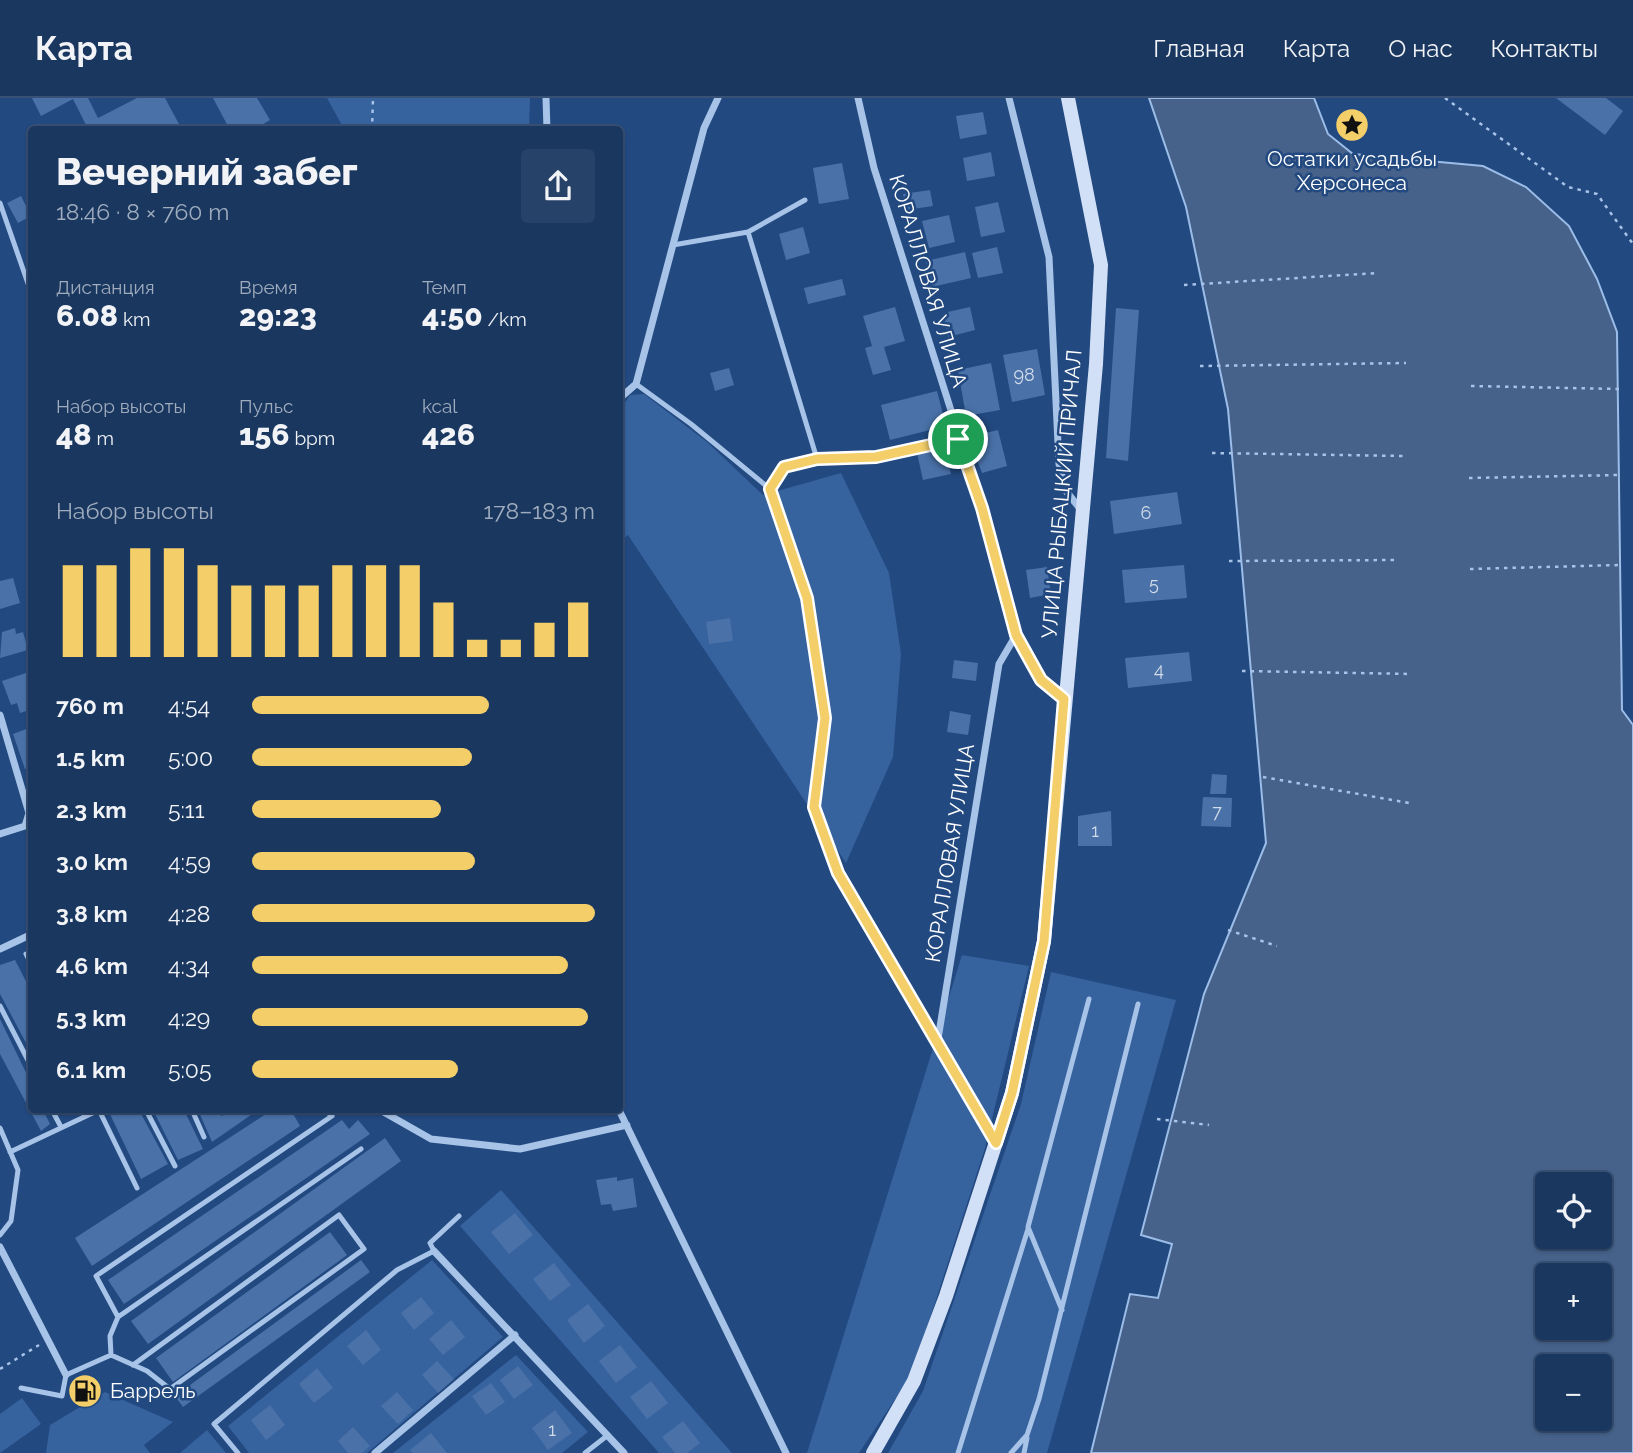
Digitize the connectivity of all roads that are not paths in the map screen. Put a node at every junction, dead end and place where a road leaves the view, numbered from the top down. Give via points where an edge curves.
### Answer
1 (546, 98) edge
2 (718, 98) edge
3 (858, 98) edge
4 (1009, 98) edge
5 (1068, 98) edge
6 (547, 126) edge
7 (805, 200) dead end
8 (0, 203) edge
9 (748, 232) junction
10 (673, 246) junction
11 (28, 284) edge
12 (636, 384) junction
13 (623, 395) edge
14 (817, 459) road end
15 (1082, 510) junction
16 (1016, 635) junction
17 (1064, 699) junction
18 (0, 715) edge
19 (814, 807) joint
20 (28, 810) edge
21 (28, 816) edge
22 (0, 834) edge
23 (28, 936) edge
24 (0, 949) edge
25 (26, 954) dead end
26 (28, 958) edge
27 (1088, 999) dead end
28 (1138, 1004) dead end
29 (0, 1006) edge
30 (938, 1039) junction
31 (28, 1060) edge
32 (54, 1113) edge
33 (92, 1113) edge
34 (100, 1113) edge
35 (148, 1113) edge
36 (193, 1113) edge
37 (328, 1113) edge
38 (385, 1113) edge
39 (621, 1113) edge
40 (627, 1125) junction
41 (61, 1127) junction
42 (0, 1128) edge
43 (204, 1137) dead end
44 (996, 1143) junction
45 (361, 1149) dead end
46 (10, 1152) junction
47 (175, 1166) dead end
48 (137, 1188) dead end
49 (459, 1216) dead end
50 (1028, 1227) junction
51 (0, 1234) edge
52 (0, 1247) edge
53 (434, 1251) junction
54 (1062, 1310) junction
55 (118, 1317) junction
56 (515, 1335) junction
57 (111, 1355) junction
58 (133, 1364) junction
59 (65, 1375) junction
60 (20, 1388) dead end
61 (1027, 1435) junction
62 (608, 1436) junction
63 (238, 1453) edge
64 (375, 1453) edge
65 (585, 1453) edge
66 (624, 1453) edge
67 (786, 1453) edge
68 (873, 1453) edge
69 (958, 1453) edge
70 (1011, 1453) edge
71 (1024, 1453) edge

1 - 6 street
2 - 10 street via 704,128
3 - 16 street, КОРАЛЛОВАЯ УЛИЦА via 874,168 982,508
4 - 15 street via 1049,257 1059,464 1066,491
5 - 15 main road, УЛИЦА РЫБАЦКИЙ ПРИЧАЛ via 1101,265
7 - 9 lane
8 - 11 lane
9 - 10 lane
9 - 14 lane
10 - 12 street
12 - 13 street
12 - 19 lane via 770,489 807,598 825,718
15 - 17 main road, УЛИЦА РЫБАЦКИЙ ПРИЧАЛ
16 - 17 street, КОРАЛЛОВАЯ УЛИЦА via 1041,680
16 - 30 street, КОРАЛЛОВАЯ УЛИЦА via 999,664
17 - 44 main road, УЛИЦА РЫБАЦКИЙ ПРИЧАЛ via 1044,941 1012,1093
18 - 20 street
19 - 30 street via 838,873
21 - 22 street via 25,826
23 - 24 street
25 - 26 lane
27 - 50 lane
28 - 54 lane
29 - 31 lane
30 - 44 street
32 - 41 lane
33 - 41 lane
34 - 48 lane
35 - 47 lane
36 - 43 lane
37 - 55 lane via 332,1116 96,1276
38 - 40 street via 431,1139 520,1149
39 - 40 street
40 - 67 street
41 - 46 lane
42 - 46 lane
44 - 68 main road, УЛИЦА РЫБАЦКИЙ ПРИЧАЛ via 918,1372
45 - 55 lane
46 - 51 lane via 18,1170 11,1221
49 - 53 lane via 430,1243
50 - 54 lane
50 - 69 lane
52 - 59 street
53 - 56 street
53 - 63 lane via 397,1270 214,1424
54 - 61 lane
55 - 57 lane via 110,1336
56 - 62 street
56 - 64 street
57 - 58 lane
57 - 59 lane
58 - 58 lane via 170,1389 364,1250 339,1215
59 - 60 lane via 62,1396
61 - 70 lane
61 - 71 lane
62 - 65 lane
62 - 66 street

